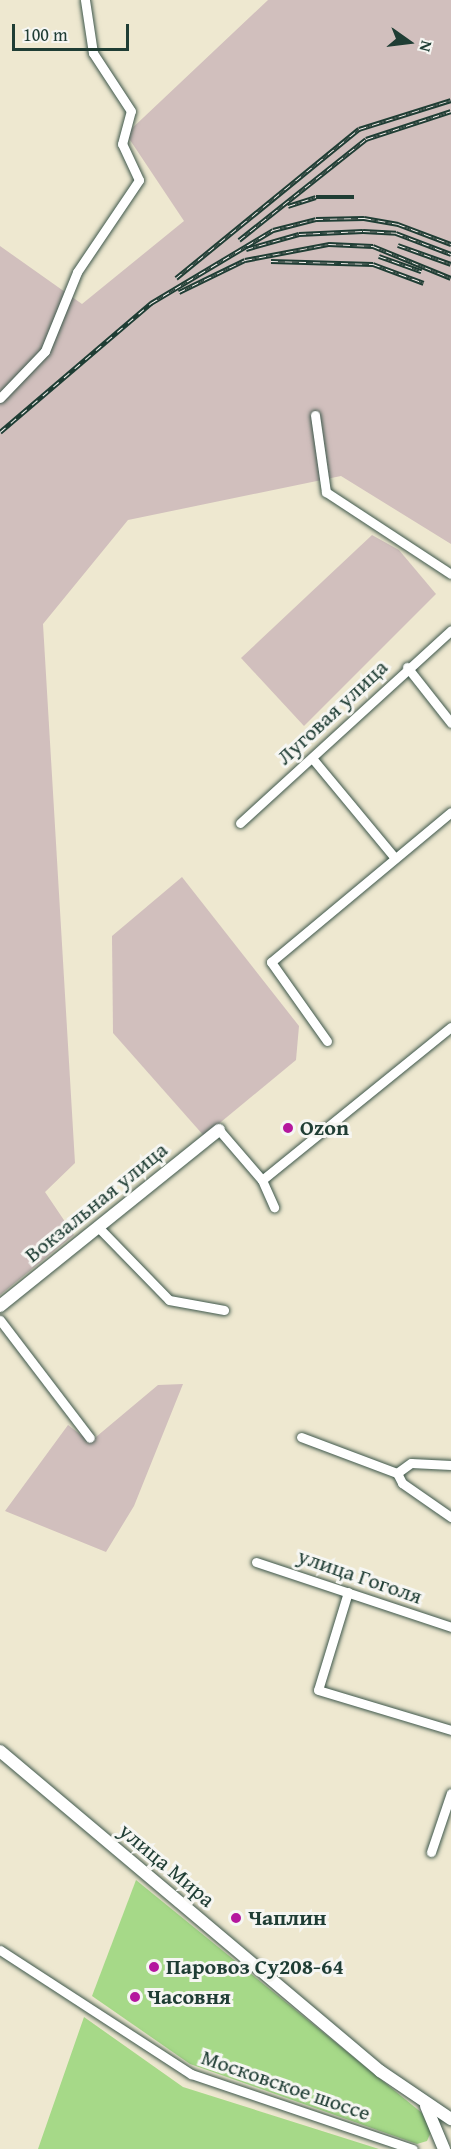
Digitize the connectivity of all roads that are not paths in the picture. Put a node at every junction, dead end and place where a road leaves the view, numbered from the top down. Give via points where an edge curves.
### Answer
1 (85, 0) edge
2 (0, 398) edge
3 (315, 415) dead end
4 (451, 574) edge
5 (451, 630) edge
6 (407, 668) junction
7 (451, 723) edge
8 (312, 758) junction
9 (451, 812) edge
10 (240, 823) dead end
11 (395, 858) junction
12 (451, 1027) edge
13 (327, 1041) dead end
14 (219, 1130) joint
15 (262, 1180) junction
16 (274, 1207) dead end
17 (99, 1228) junction
18 (0, 1306) edge
19 (224, 1310) dead end
20 (0, 1320) edge
21 (301, 1437) dead end
22 (90, 1438) dead end
23 (451, 1465) edge
24 (398, 1473) junction
25 (451, 1517) edge
26 (256, 1562) dead end
27 (348, 1592) junction
28 (451, 1627) edge
29 (451, 1730) edge
30 (0, 1750) edge
31 (451, 1793) edge
32 (431, 1852) dead end
33 (0, 1950) edge
34 (425, 2105) junction
35 (451, 2119) edge
36 (451, 2135) edge
37 (443, 2148) edge
38 (413, 2149) edge

1 - 2 street via 93,53 131,111 122,144 140,180 77,272 45,351
3 - 4 street via 326,492
5 - 6 street, Луговая улица
6 - 7 street
6 - 8 street, Луговая улица
8 - 10 street, Луговая улица
8 - 11 street
9 - 11 street
11 - 13 street via 271,962
12 - 15 street
14 - 15 street
14 - 17 street, Вокзальная улица
15 - 16 street
17 - 18 street, Вокзальная улица
17 - 19 street via 169,1300
20 - 22 street
21 - 24 street
23 - 24 street via 411,1463
24 - 25 street via 402,1483
26 - 27 street, улица Гоголя
27 - 28 street, улица Гоголя
27 - 29 street via 318,1690
30 - 34 street, улица Мира
31 - 32 street
33 - 38 street, Московское шоссе via 191,2074
34 - 35 street, улица Мира
34 - 37 street
36 - 37 street

